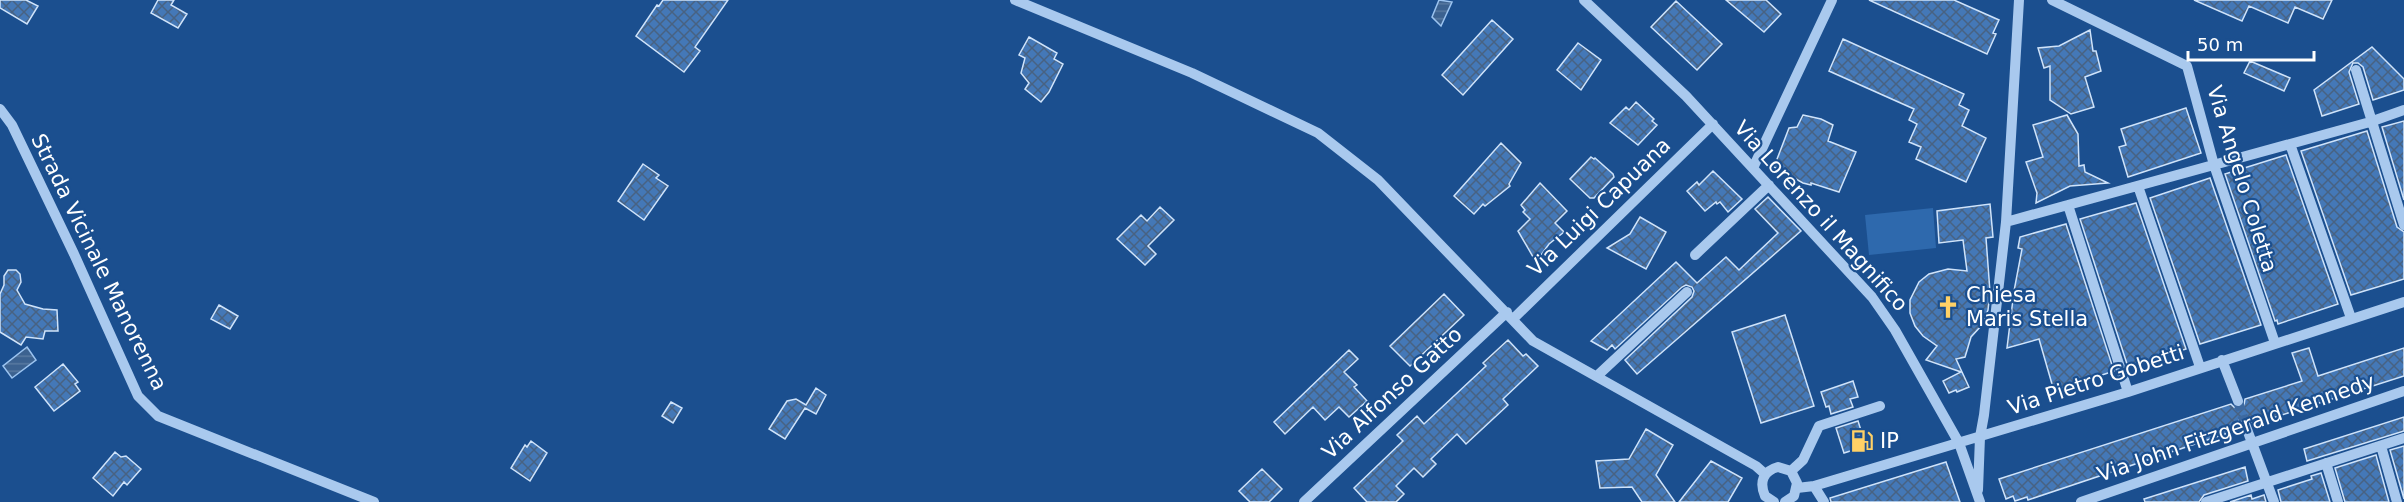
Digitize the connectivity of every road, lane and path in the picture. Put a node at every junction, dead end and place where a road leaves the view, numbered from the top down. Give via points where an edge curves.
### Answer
1 (1015, 0) edge
2 (1584, 0) edge
3 (1832, 0) edge
4 (2019, 0) edge
5 (2052, 0) edge
6 (2356, 70) dead end
7 (0, 109) edge
8 (2404, 110) edge
9 (2370, 122) junction
10 (1713, 124) junction
11 (2290, 144) junction
12 (2214, 165) junction
13 (1753, 168) junction
14 (1769, 185) junction
15 (2138, 186) junction
16 (2068, 205) junction
17 (2006, 222) junction
18 (2404, 225) edge
19 (1695, 255) dead end
20 (1687, 292) dead end
21 (2404, 302) edge
22 (1510, 315) junction
23 (2351, 318) junction
24 (2275, 343) junction
25 (2223, 360) junction
26 (2200, 367) junction
27 (1597, 376) junction
28 (2404, 391) edge
29 (2128, 392) junction
30 (2238, 401) tunnel mouth
31 (1880, 406) dead end
32 (2246, 424) tunnel mouth
33 (1980, 437) junction
34 (2404, 438) edge
35 (1959, 443) junction
36 (2253, 443) junction
37 (2381, 446) junction
38 (2326, 463) junction
39 (1791, 471) junction
40 (1766, 474) junction
41 (2267, 481) junction
42 (1814, 486) junction
43 (1797, 488) junction
44 (1979, 498) edge
45 (1766, 500) edge
46 (374, 502) edge
47 (1304, 502) edge
48 (1785, 502) edge
49 (1824, 502) edge
50 (2081, 502) edge
51 (2206, 502) edge
52 (2274, 502) edge
53 (2338, 502) edge
54 (2397, 502) edge

1 - 22 street via 1192,73 1318,133 1378,180
2 - 10 street, Via Lorenzo il Magnifico
3 - 13 street
4 - 17 street, Via Lorenzo il Magnifico
5 - 12 street, Via Angelo Coletta via 2187,66
6 - 9 street
7 - 46 street, Strada Vicinale Manorenna via 12,125 138,396 147,407 158,416
8 - 9 street
9 - 11 street
9 - 18 street
10 - 13 street, Via Lorenzo il Magnifico
10 - 22 street, Via Luigi Capuana
11 - 12 street
11 - 23 street
12 - 15 street
12 - 24 street, Via Angelo Coletta
13 - 14 street, Via Lorenzo il Magnifico
14 - 19 street
14 - 35 street, Via Lorenzo il Magnifico via 1872,297
15 - 16 street
15 - 26 street
16 - 17 street
16 - 29 street
17 - 33 street, Via Lorenzo il Magnifico
20 - 27 street
21 - 23 street, Via Pietro Gobetti
22 - 27 street via 1533,341
22 - 47 street, Via Alfonso Gatto
23 - 24 street, Via Pietro Gobetti
24 - 25 street, Via Pietro Gobetti
25 - 26 street, Via Pietro Gobetti
25 - 30 street
26 - 29 street, Via Pietro Gobetti
27 - 40 street
28 - 36 street, Via John Fitzgerald Kennedy
29 - 33 street, Via Pietro Gobetti
31 - 39 street via 1819,426 1803,460
32 - 36 street
33 - 35 street, Via Pietro Gobetti
33 - 44 street, Via Lorenzo il Magnifico
34 - 37 street
35 - 42 street, Via Pietro Gobetti
35 - 44 street, Via Lorenzo il Magnifico
36 - 41 street
36 - 50 street, Via John Fitzgerald Kennedy
37 - 38 street
37 - 54 street
38 - 41 street
38 - 53 street
39 - 40 street via 1778,467
39 - 43 street
40 - 45 street via 1761,487
41 - 51 street
41 - 52 street
42 - 43 street, Via Pietro Gobetti
42 - 49 street
43 - 48 street

